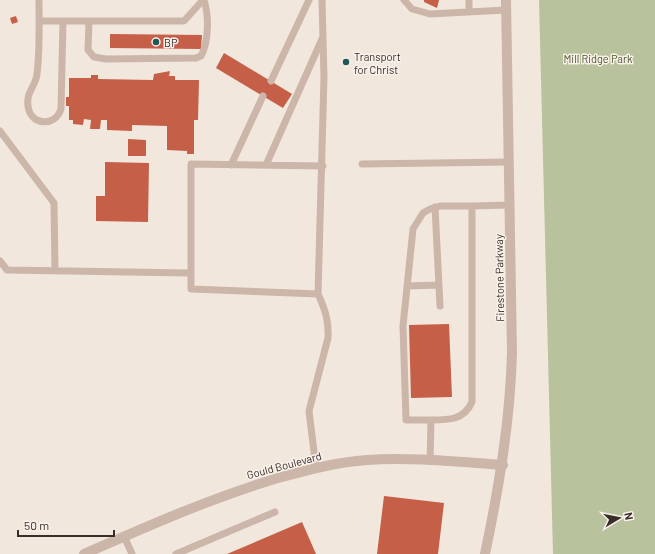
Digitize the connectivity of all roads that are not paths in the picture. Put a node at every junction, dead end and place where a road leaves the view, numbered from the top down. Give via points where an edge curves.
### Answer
1 (39, 0) edge
2 (204, 0) edge
3 (309, 0) edge
4 (322, 0) edge
5 (404, 0) edge
6 (469, 0) edge
7 (506, 5) edge
8 (469, 11) junction
9 (39, 21) junction
10 (63, 21) junction
11 (89, 21) junction
12 (323, 37) junction
13 (271, 82) dead end
14 (263, 96) dead end
15 (0, 131) edge
16 (509, 162) junction
17 (362, 164) dead end
18 (231, 165) junction
19 (266, 165) junction
20 (323, 166) junction
21 (510, 204) junction
22 (472, 206) junction
23 (435, 207) junction
24 (0, 261) edge
25 (55, 271) junction
26 (190, 273) junction
27 (439, 284) junction
28 (407, 286) junction
29 (318, 294) junction
30 (440, 306) dead end
31 (431, 420) junction
32 (430, 461) junction
33 (503, 465) junction
34 (316, 468) junction
35 (275, 512) dead end
36 (124, 536) junction
37 (84, 554) edge
38 (132, 554) edge
39 (176, 554) edge
40 (485, 554) edge

1 - 9 lane
2 - 11 lane via 184,21
2 - 11 lane via 207,8 205,48 201,56 196,58 94,57 88,50
3 - 13 lane
4 - 12 lane
5 - 8 lane via 420,13
6 - 8 lane
7 - 8 lane
7 - 16 street, Firestone Parkway
9 - 10 lane
9 - 10 lane via 37,76 28,93 28,106 32,116 47,122 56,119 61,109
10 - 11 lane
12 - 19 lane
12 - 20 lane
14 - 18 lane
15 - 25 lane via 54,203
16 - 17 lane
16 - 21 street, Firestone Parkway
18 - 19 lane
18 - 26 lane via 191,164
19 - 20 lane
20 - 29 lane
21 - 22 lane
21 - 33 street, Firestone Parkway via 512,353 510,403
22 - 23 lane
22 - 31 lane via 472,402 469,409 458,417 450,420
23 - 27 lane
23 - 28 lane via 423,213 413,229
24 - 25 lane via 7,270
25 - 26 lane
26 - 29 lane via 191,289
27 - 28 lane
27 - 30 lane
28 - 31 lane via 402,326 406,420
29 - 34 lane via 328,318 329,328 309,411
31 - 32 lane
32 - 33 street, Gould Boulevard
32 - 34 street, Gould Boulevard via 366,460
33 - 40 street, Firestone Parkway
34 - 36 street, Gould Boulevard via 204,502
35 - 39 lane
36 - 37 street, Gould Boulevard
36 - 38 lane

